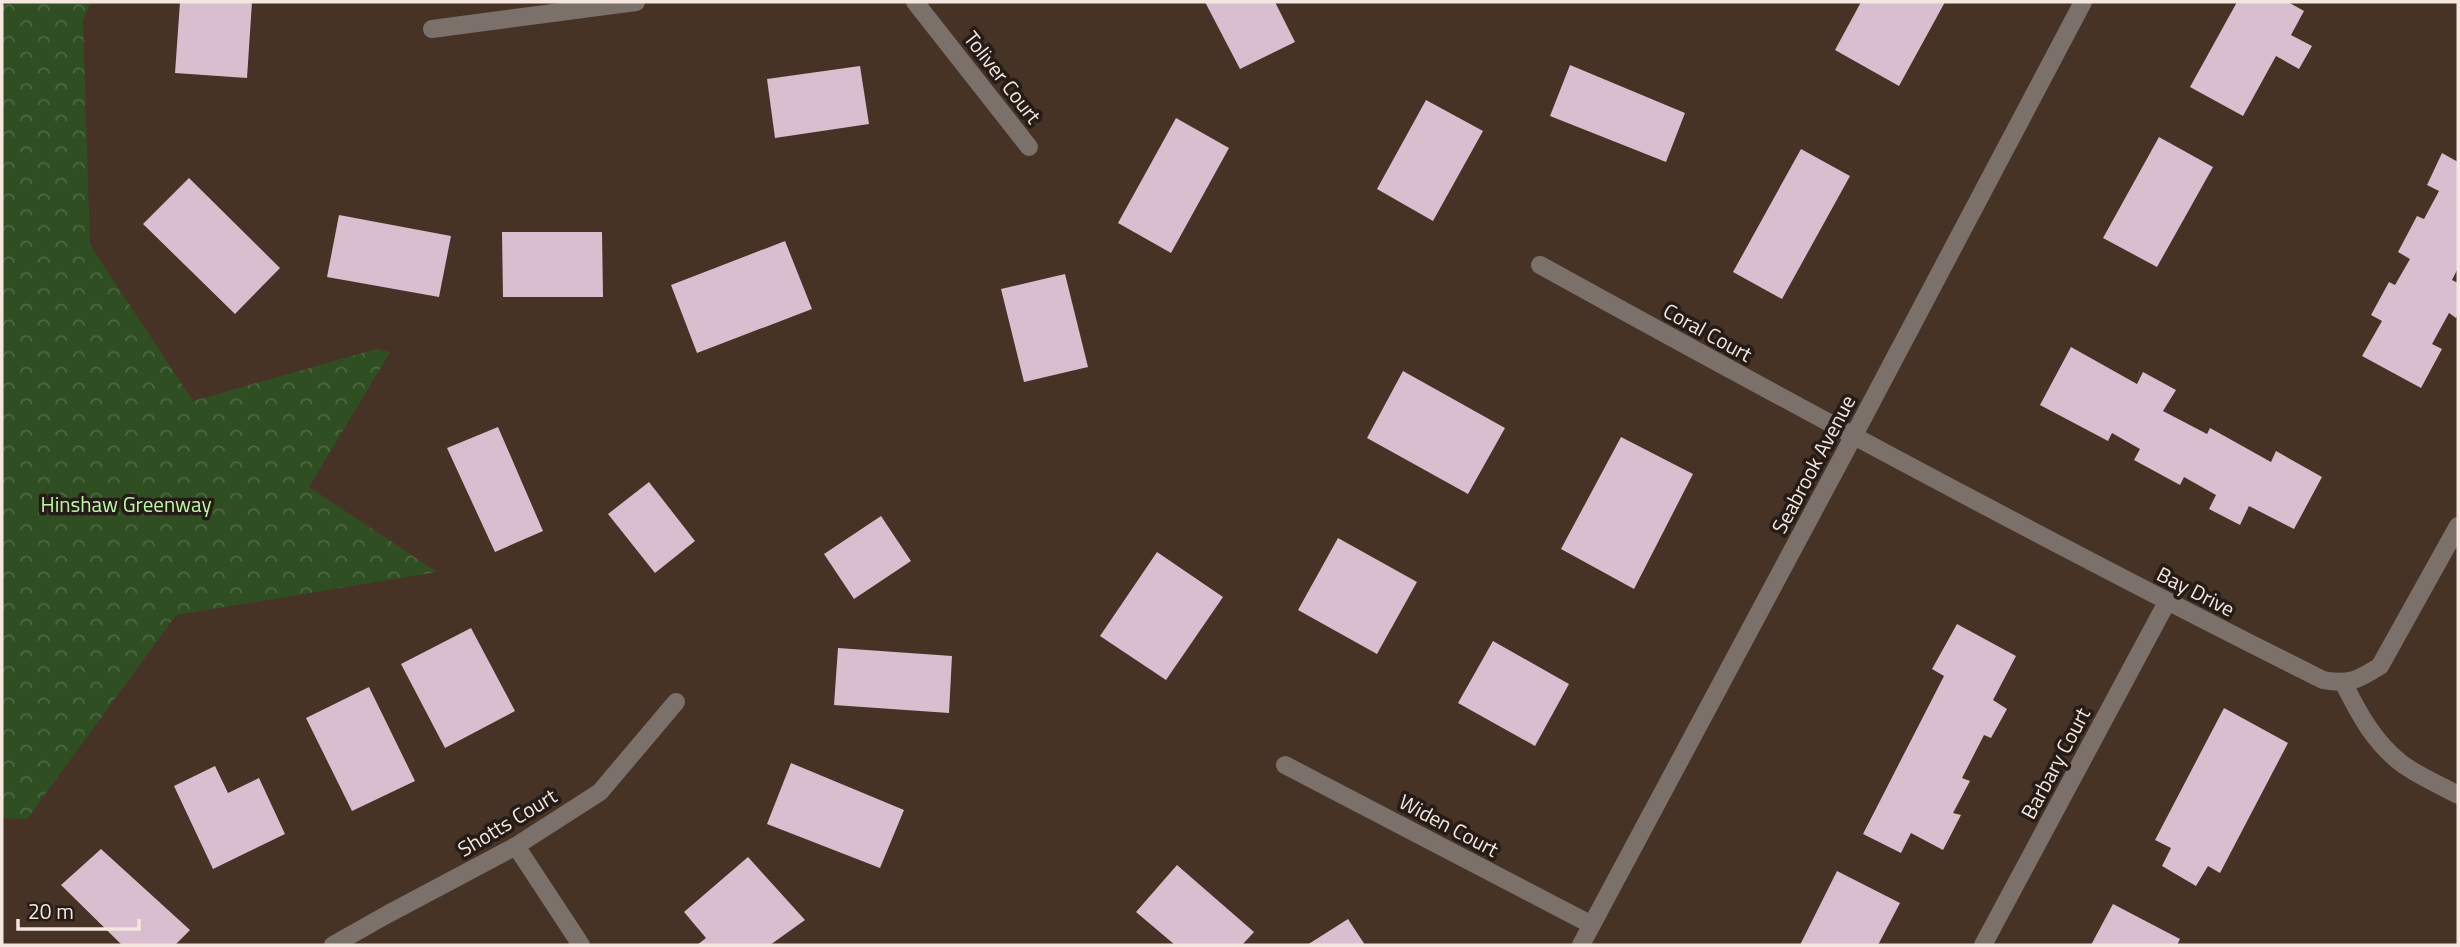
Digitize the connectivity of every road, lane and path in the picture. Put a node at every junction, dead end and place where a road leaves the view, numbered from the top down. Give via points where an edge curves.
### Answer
1 (636, 2) edge
2 (915, 2) edge
3 (2083, 2) edge
4 (432, 29) dead end
5 (1029, 147) dead end
6 (1540, 265) dead end
7 (1853, 438) junction
8 (2458, 526) edge
9 (2167, 602) junction
10 (2344, 684) junction
11 (676, 702) dead end
12 (1285, 765) dead end
13 (2458, 795) edge
14 (516, 846) junction
15 (1591, 925) junction
16 (333, 945) edge
17 (580, 945) edge
18 (1581, 945) edge
19 (1983, 945) edge

1 - 4 street
2 - 5 street, Toliver Court
3 - 7 street, Seabrook Avenue
6 - 7 street, Coral Court
7 - 9 street, Bay Drive
7 - 15 street, Seabrook Avenue
8 - 10 street via 2380,666
9 - 10 street, Bay Drive via 2323,680
9 - 19 street, Barbary Court
10 - 13 street via 2365,725 2381,744 2402,764
11 - 14 street, Shotts Court via 600,792
12 - 15 street, Widen Court
14 - 16 street, Shotts Court
14 - 17 street
15 - 18 street, Seabrook Avenue

